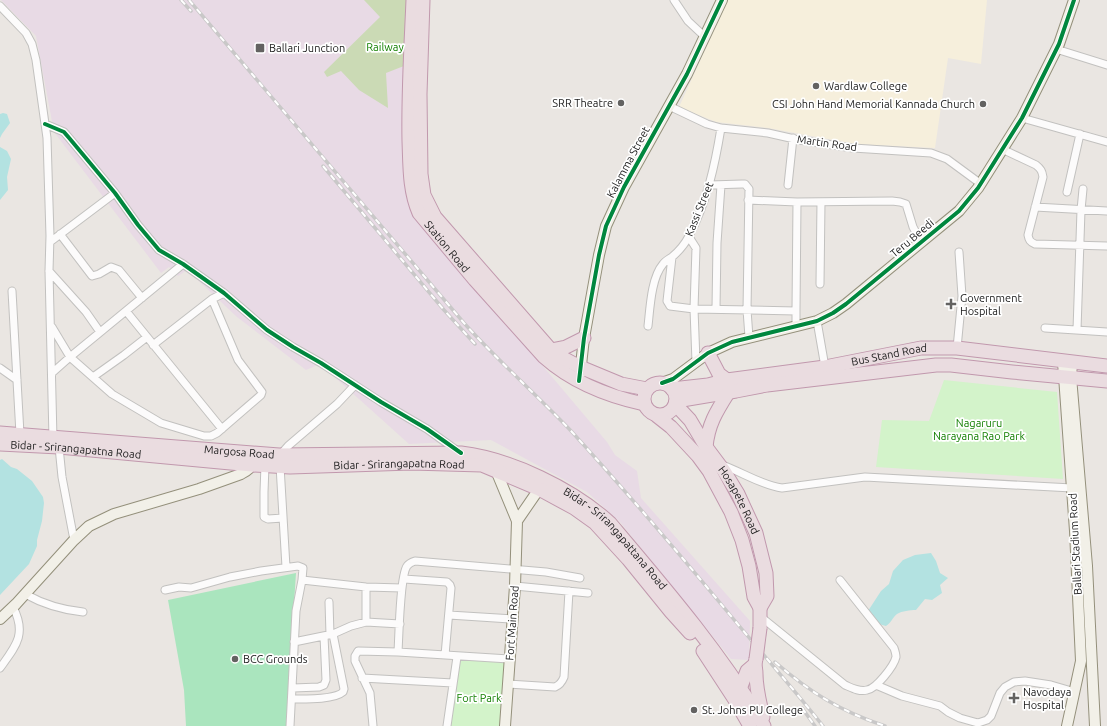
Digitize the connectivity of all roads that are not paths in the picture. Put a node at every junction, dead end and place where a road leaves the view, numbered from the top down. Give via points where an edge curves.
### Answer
1 (413, 0) edge
2 (423, 0) edge
3 (674, 0) edge
4 (722, 0) edge
5 (1074, 0) edge
6 (0, 6) edge
7 (704, 36) junction
8 (1056, 49) junction
9 (1107, 65) edge
10 (669, 106) junction
11 (1022, 118) junction
12 (45, 124) junction
13 (721, 128) junction
14 (1080, 134) junction
15 (793, 138) junction
16 (1107, 142) edge
17 (1002, 149) junction
18 (981, 184) junction
19 (710, 185) junction
20 (721, 185) junction
21 (788, 186) dead end
22 (1083, 189) dead end
23 (417, 191) junction
24 (1067, 192) dead end
25 (114, 193) junction
26 (748, 200) junction
27 (798, 202) junction
28 (821, 202) junction
29 (1035, 207) junction
30 (1081, 210) junction
31 (1107, 211) edge
32 (60, 234) junction
33 (689, 237) junction
34 (50, 242) junction
35 (921, 242) junction
36 (1080, 246) junction
37 (1107, 246) edge
38 (959, 252) dead end
39 (672, 257) junction
40 (183, 264) junction
41 (50, 271) junction
42 (820, 284) dead end
43 (12, 291) dead end
44 (224, 293) junction
45 (142, 298) junction
46 (212, 299) junction
47 (694, 309) junction
48 (716, 309) junction
49 (747, 310) junction
50 (126, 311) junction
51 (796, 311) junction
52 (818, 321) junction
53 (51, 326) junction
54 (648, 326) dead end
55 (796, 327) junction
56 (1045, 328) dead end
57 (1077, 330) junction
58 (100, 332) junction
59 (1107, 332) edge
60 (147, 337) junction
61 (748, 337) junction
62 (584, 338) junction
63 (153, 345) junction
64 (957, 348) junction
65 (551, 350) junction
66 (708, 353) junction
67 (70, 357) junction
68 (696, 362) junction
69 (1067, 362) junction
70 (1107, 366) edge
71 (580, 367) junction
72 (825, 367) junction
73 (0, 368) edge
74 (52, 373) junction
75 (93, 377) junction
76 (1067, 377) junction
77 (17, 380) junction
78 (579, 381) junction
79 (1107, 381) edge
80 (355, 385) junction
81 (728, 386) junction
82 (647, 389) junction
83 (671, 394) junction
84 (644, 404) junction
85 (657, 416) junction
86 (222, 429) junction
87 (0, 433) edge
88 (20, 434) junction
89 (0, 444) edge
90 (55, 444) junction
91 (706, 447) junction
92 (461, 453) junction
93 (478, 455) joint
94 (257, 461) junction
95 (280, 461) junction
96 (496, 465) junction
97 (721, 468) junction
98 (1072, 488) junction
99 (539, 489) junction
100 (283, 518) junction
101 (517, 521) junction
102 (74, 540) junction
103 (286, 567) junction
104 (515, 570) junction
105 (580, 578) dead end
106 (404, 579) junction
107 (302, 580) junction
108 (840, 580) dead end
109 (515, 586) junction
110 (366, 587) junction
111 (402, 588) junction
112 (164, 590) dead end
113 (569, 591) junction
114 (588, 593) dead end
115 (25, 594) junction
116 (329, 602) dead end
117 (13, 607) junction
118 (83, 612) dead end
119 (449, 615) junction
120 (760, 618) junction
121 (0, 619) edge
122 (512, 619) junction
123 (366, 622) junction
124 (400, 624) junction
125 (329, 635) junction
126 (294, 642) junction
127 (398, 652) junction
128 (445, 655) junction
129 (457, 657) junction
130 (509, 659) junction
131 (718, 665) junction
132 (0, 668) edge
133 (753, 669) junction
134 (362, 678) junction
135 (454, 683) junction
136 (508, 684) junction
137 (876, 685) junction
138 (293, 688) junction
139 (1075, 692) junction
140 (292, 699) junction
141 (741, 699) junction
142 (290, 726) edge
143 (373, 726) edge
144 (446, 726) edge
145 (505, 726) edge
146 (750, 726) edge
147 (764, 726) edge
148 (1067, 726) edge
149 (1095, 726) edge

1 - 23 highway, Station Road via 409,105 410,165
2 - 23 highway, Station Road
3 - 7 street via 688,21
4 - 7 street, Kalamma Street
5 - 8 street, Teru Beedi
6 - 12 street via 26,33 32,44
7 - 10 street, Kalamma Street
8 - 9 street
8 - 11 street, Teru Beedi
10 - 13 street, Martin Road
10 - 62 street, Kalamma Street via 624,187 606,226
11 - 14 street
11 - 17 street, Teru Beedi
12 - 25 street via 64,132
12 - 34 street
13 - 15 street, Martin Road
13 - 19 street, Kassi Street
14 - 16 street
14 - 24 street
15 - 18 street, Martin Road via 854,148 932,153 947,158
15 - 21 street
17 - 18 street, Teru Beedi
17 - 29 street via 1040,169 1043,177
18 - 35 street, Teru Beedi via 959,211
19 - 20 street
19 - 33 street, Kassi Street
20 - 26 street via 745,184 748,189
20 - 48 street
22 - 30 street
23 - 65 highway, Station Road via 425,199 435,217
23 - 78 highway, Station Road via 414,202 426,222 544,357 552,365
25 - 32 street
25 - 40 street via 159,250
26 - 27 street
26 - 49 street
27 - 28 street
27 - 51 street
28 - 35 street via 892,201 906,204
28 - 42 street
29 - 30 street
29 - 36 street via 1028,235 1032,243
30 - 31 street
30 - 36 street
32 - 34 street
32 - 45 street via 92,276 106,268 115,268
33 - 39 street, Kassi Street
33 - 47 street via 696,248
34 - 41 street
35 - 52 street, Teru Beedi via 846,304
36 - 37 street
36 - 57 street
38 - 64 street via 962,296
39 - 47 street via 668,304 672,307
39 - 54 street, Kassi Street via 658,271
40 - 44 street
40 - 45 street
41 - 53 street
41 - 58 street
43 - 77 street
44 - 46 street
44 - 80 street via 267,330
45 - 50 street
46 - 63 street
46 - 86 street via 238,360 262,392
47 - 48 street
47 - 68 street
48 - 49 street
49 - 51 street
49 - 61 street
50 - 58 street
50 - 60 street
51 - 55 street
52 - 55 street, Teru Beedi
52 - 72 street
53 - 67 street
53 - 74 street
55 - 61 street, Teru Beedi
56 - 57 street
57 - 59 street
58 - 67 street
60 - 63 street
60 - 75 street
61 - 66 street, Teru Beedi
62 - 65 highway via 566,347
62 - 71 street, Kalamma Street
63 - 86 street
64 - 69 highway, Bus Stand Road
64 - 72 highway, Bus Stand Road via 921,348
65 - 71 highway, Station Road
66 - 68 street, Teru Beedi
66 - 81 highway
67 - 74 street
67 - 75 street
68 - 83 street, Teru Beedi via 673,379
69 - 70 highway, Bus Stand Road
69 - 76 street, Ballari Stadium Road
71 - 78 street, Kalamma Street
71 - 82 highway, Station Road via 622,384
72 - 81 highway, Bus Stand Road
73 - 77 street
74 - 90 street
75 - 86 street via 112,394 161,423 204,436 211,436
76 - 79 highway, Bus Stand Road
76 - 81 highway, Bus Stand Road via 936,365 767,385
76 - 98 street, Ballari Stadium Road
76 - 149 street, Ballari Stadium Road via 1087,566
77 - 88 street
78 - 84 highway, Station Road via 607,394
80 - 92 street
80 - 95 street via 288,446
81 - 83 highway, Bus Stand Road via 708,385
81 - 83 highway, Bus Stand Road via 710,396
81 - 91 highway via 711,420
82 - 83 highway via 656,383
82 - 84 highway
83 - 85 highway via 673,409 669,413
83 - 91 highway, Hosapete Road
84 - 85 highway via 649,412
85 - 120 highway, Hosapete Road via 698,456 731,512 742,540
87 - 88 highway
88 - 90 highway
89 - 90 highway, Bidar - Srirangapatna Road
90 - 94 highway, Bidar - Srirangapatna Road
90 - 102 street
91 - 97 highway, Hosapete Road
92 - 93 highway, Margosa Road
92 - 95 highway, Margosa Road
93 - 96 highway, Bidar - Srirangapattana Road
94 - 95 highway, Bidar - Srirangapatna Road
94 - 100 street via 264,492 264,517
94 - 102 street via 247,471 234,477 114,514 89,526
95 - 96 highway, Bidar - Srirangapatna Road
95 - 100 street
96 - 99 highway, Bidar - Srirangapatna Road
96 - 101 street, Fort Main Road
96 - 131 highway, Bidar - Srirangapattana Road via 540,478 597,511 701,633
97 - 98 street via 739,471 763,484 782,488 865,477
97 - 120 highway, Hosapete Road via 738,494 756,533 766,573 767,596
98 - 139 street, Ballari Stadium Road via 1081,661
99 - 101 street
99 - 131 highway, Bidar - Srirangapatna Road via 584,514 607,535
100 - 103 street
101 - 104 street, Fort Main Road
102 - 115 street
103 - 107 street via 301,566
103 - 112 street via 230,577 191,588
104 - 105 street
104 - 106 street via 415,561 407,566
104 - 109 street, Fort Main Road
106 - 111 street
106 - 119 street via 447,582 451,588
107 - 110 street
107 - 126 street
108 - 137 street via 894,648 896,656 893,664
109 - 113 street
109 - 122 street, Fort Main Road
110 - 111 street
110 - 123 street
111 - 124 street
113 - 114 street
113 - 136 street via 562,682 555,687
115 - 117 street
115 - 118 street via 69,611
116 - 125 street
117 - 121 street
117 - 132 street via 18,617 20,633
119 - 122 street
119 - 128 street
120 - 133 highway, bridge
120 - 137 street via 845,685 859,691 868,690
122 - 130 street, Fort Main Road
123 - 124 street
123 - 125 street
124 - 127 street
125 - 126 street
125 - 138 street via 324,685
125 - 140 street via 343,692 336,696
126 - 138 street
127 - 128 street
127 - 134 street via 358,651 355,661
128 - 129 street
129 - 130 street
129 - 135 street
130 - 136 street, Fort Main Road
131 - 133 highway
131 - 141 highway
133 - 141 highway
133 - 147 highway
134 - 135 street
134 - 143 street via 370,693
135 - 144 street
136 - 145 street, Fort Main Road
137 - 139 street via 902,696 940,706 960,718 978,723 991,716 1000,693 1014,682 1051,685
138 - 140 street
139 - 148 street, Ballari Stadium Road
140 - 142 street
141 - 146 highway
141 - 147 highway

